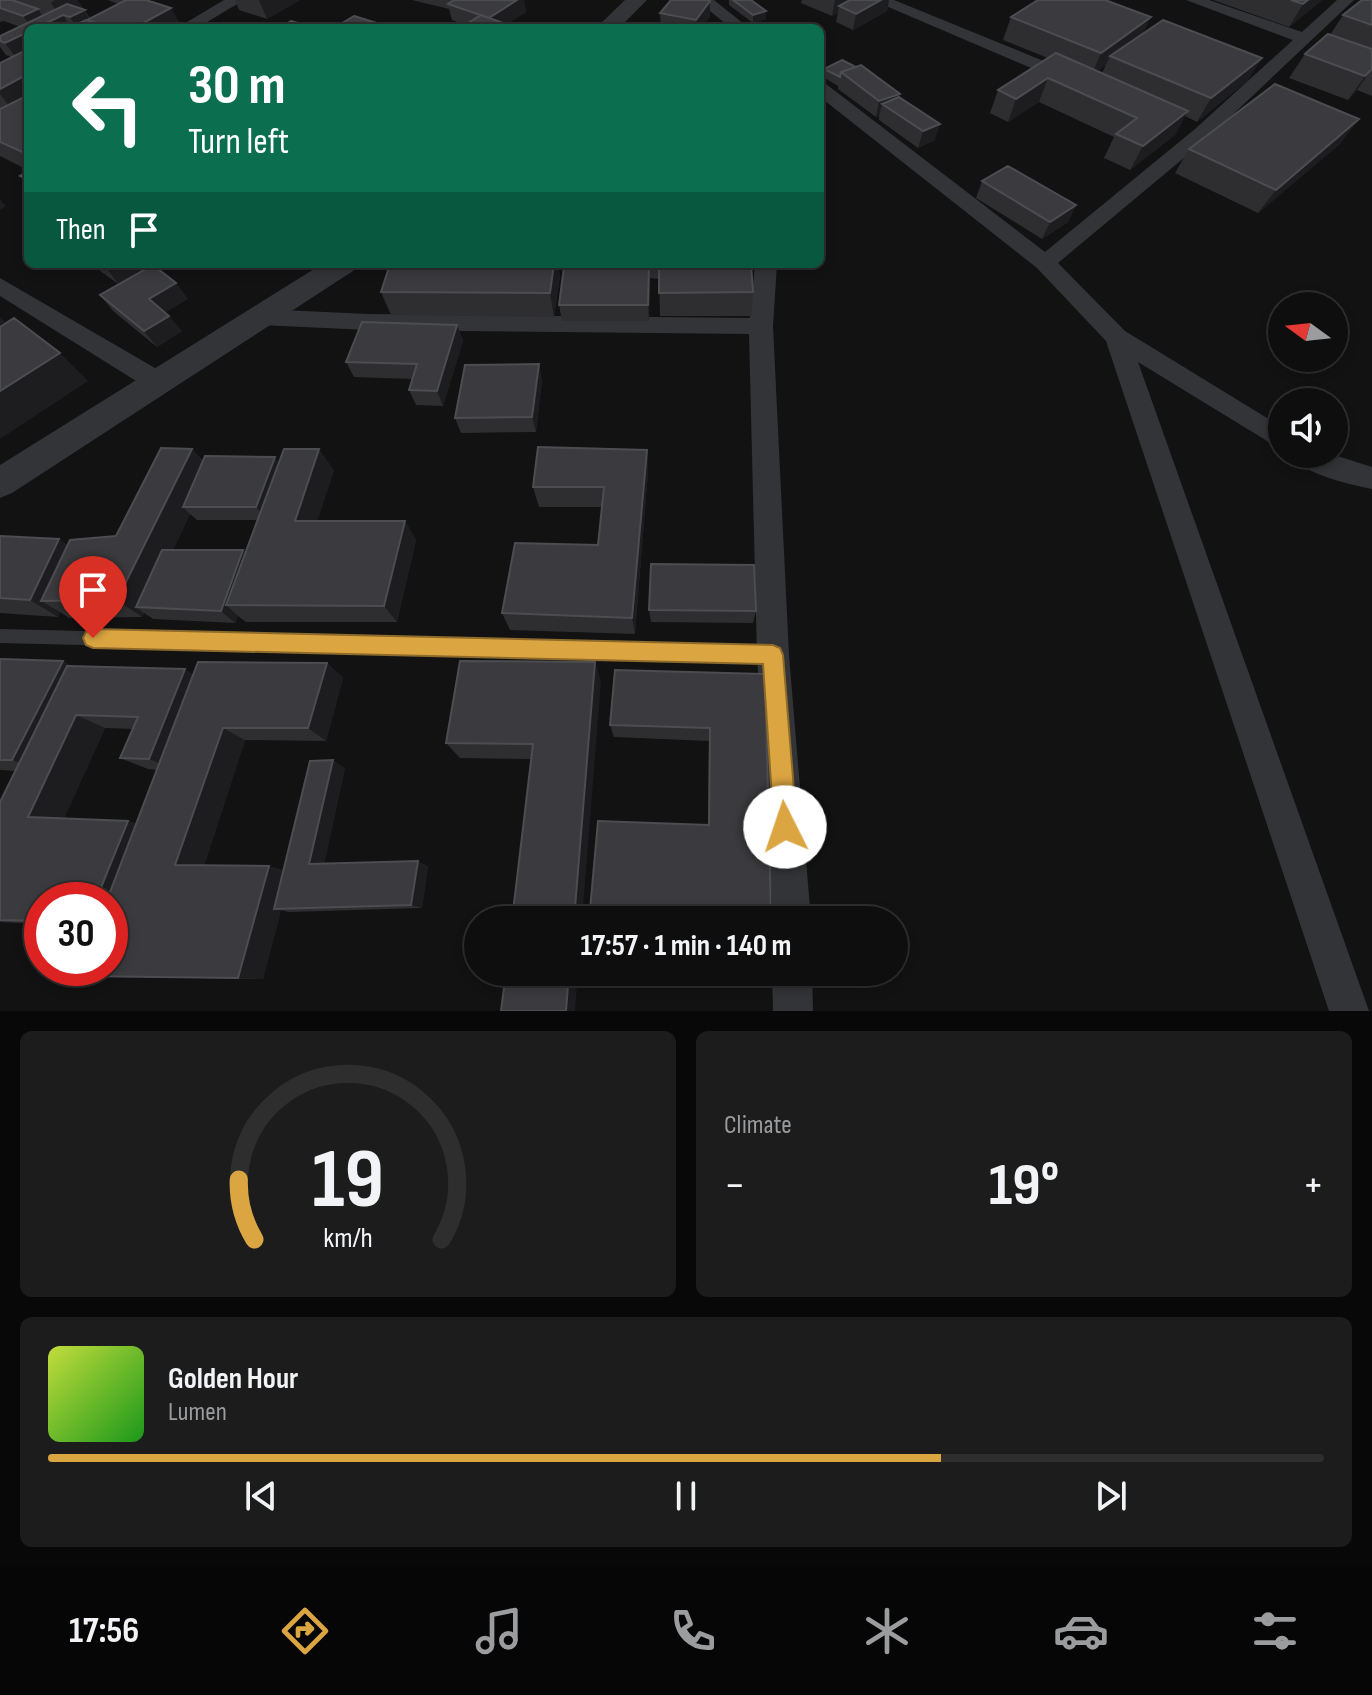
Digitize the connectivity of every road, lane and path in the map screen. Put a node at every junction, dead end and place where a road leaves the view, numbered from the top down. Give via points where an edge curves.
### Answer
1 (236, 0) edge
2 (637, 0) edge
3 (704, 0) edge
4 (880, 0) edge
5 (1194, 0) edge
6 (1346, 0) edge
7 (192, 24) edge
8 (611, 24) edge
9 (736, 24) edge
10 (1303, 38) junction
11 (1085, 85) edge
12 (824, 91) edge
13 (1045, 263) junction
14 (337, 268) edge
15 (766, 268) edge
16 (0, 286) edge
17 (260, 317) junction
18 (761, 326) junction
19 (1117, 337) junction
20 (158, 382) junction
21 (1268, 431) edge
22 (1335, 468) edge
23 (1372, 478) edge
24 (0, 483) edge
25 (0, 636) edge
26 (773, 655) junction
27 (791, 906) edge
28 (792, 986) edge
29 (793, 1011) edge
30 (1349, 1011) edge

1 - 7 street
2 - 8 street
3 - 9 street
4 - 11 street
5 - 10 street
6 - 10 street
10 - 13 street
12 - 13 street
13 - 19 street
14 - 17 street
15 - 18 street
16 - 20 street
17 - 18 street
17 - 20 street
18 - 26 street
19 - 21 street
19 - 30 street
20 - 24 street
22 - 23 street
25 - 26 lane
26 - 27 street
28 - 29 street

